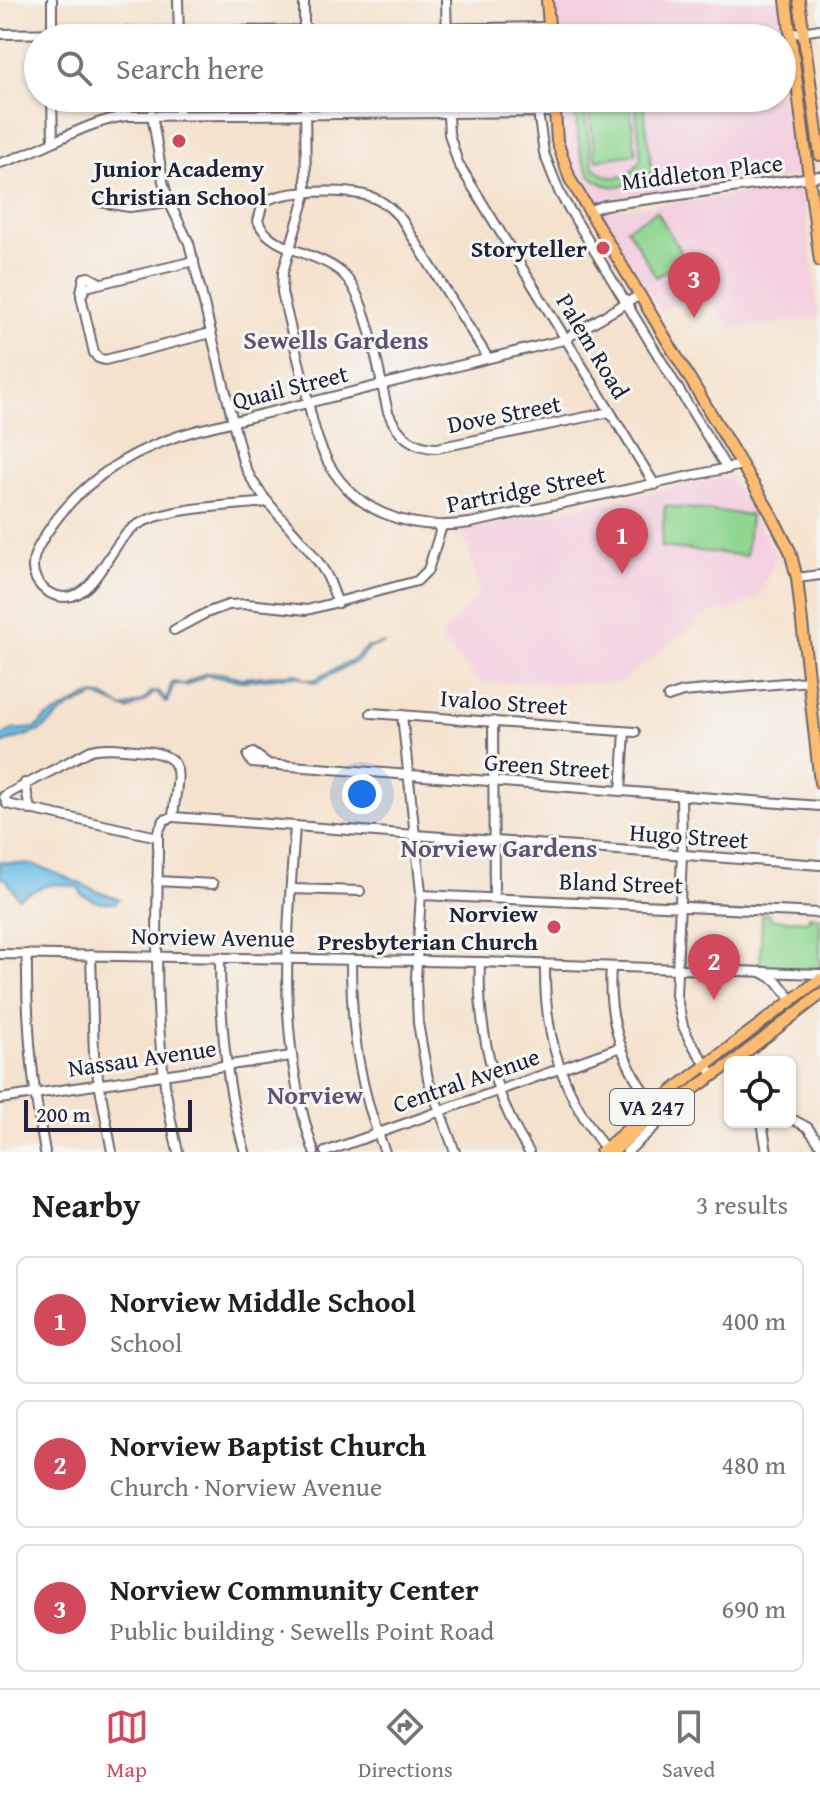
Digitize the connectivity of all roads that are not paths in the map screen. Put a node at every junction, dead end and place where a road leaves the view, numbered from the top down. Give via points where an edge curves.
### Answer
1 (52, 0) edge
2 (178, 0) edge
3 (304, 0) edge
4 (446, 0) edge
5 (547, 0) edge
6 (786, 0) edge
7 (799, 0) edge
8 (52, 24) edge
9 (179, 24) edge
10 (304, 24) edge
11 (447, 24) edge
12 (548, 24) edge
13 (789, 24) edge
14 (820, 29) edge
15 (803, 32) junction
16 (796, 33) edge
17 (0, 34) edge
18 (24, 35) edge
19 (796, 68) edge
20 (52, 112) edge
21 (538, 112) junction
22 (555, 112) joint
23 (448, 113) junction
24 (152, 114) junction
25 (179, 115) joint
26 (305, 115) junction
27 (53, 141) junction
28 (820, 155) edge
29 (0, 163) edge
30 (815, 177) edge
31 (306, 194) junction
32 (100, 202) dead end
33 (169, 202) junction
34 (590, 210) junction
35 (290, 247) junction
36 (194, 261) junction
37 (820, 261) edge
38 (640, 295) junction
39 (626, 303) junction
40 (211, 333) junction
41 (565, 339) junction
42 (488, 358) junction
43 (381, 385) junction
44 (309, 403) junction
45 (610, 412) junction
46 (233, 422) junction
47 (742, 465) junction
48 (727, 469) junction
49 (655, 485) junction
50 (268, 502) junction
51 (442, 526) junction
52 (820, 575) edge
53 (797, 578) junction
54 (338, 603) junction
55 (174, 630) dead end
56 (809, 681) junction
57 (668, 697) dead end
58 (371, 713) dead end
59 (402, 715) junction
60 (493, 721) junction
61 (625, 732) junction
62 (635, 732) dead end
63 (270, 765) dead end
64 (410, 776) junction
65 (492, 782) junction
66 (25, 783) junction
67 (820, 783) edge
68 (621, 791) junction
69 (681, 796) junction
70 (820, 806) edge
71 (30, 810) junction
72 (173, 817) junction
73 (295, 826) junction
74 (416, 835) junction
75 (158, 837) junction
76 (493, 840) junction
77 (682, 855) junction
78 (820, 865) edge
79 (157, 881) junction
80 (213, 884) dead end
81 (291, 889) junction
82 (360, 891) dead end
83 (421, 895) junction
84 (494, 898) junction
85 (679, 905) junction
86 (820, 913) edge
87 (0, 954) edge
88 (27, 954) junction
89 (91, 955) junction
90 (156, 956) junction
91 (220, 957) junction
92 (285, 958) junction
93 (351, 960) junction
94 (416, 961) junction
95 (480, 962) junction
96 (545, 965) junction
97 (611, 967) junction
98 (676, 970) junction
99 (762, 973) junction
100 (820, 976) edge
101 (820, 995) edge
102 (792, 1000) junction
103 (815, 1002) edge
104 (621, 1047) junction
105 (291, 1056) junction
106 (742, 1056) edge
107 (706, 1065) junction
108 (226, 1066) junction
109 (559, 1069) junction
110 (724, 1069) edge
111 (162, 1075) junction
112 (714, 1076) junction
113 (98, 1085) junction
114 (699, 1086) junction
115 (499, 1090) junction
116 (35, 1094) junction
117 (0, 1099) edge
118 (657, 1108) junction
119 (438, 1111) junction
120 (796, 1121) edge
121 (763, 1128) edge
122 (377, 1133) junction
123 (820, 1144) edge
124 (606, 1151) edge
125 (45, 1152) edge
126 (112, 1152) edge
127 (178, 1152) edge
128 (245, 1152) edge
129 (314, 1152) edge
130 (325, 1152) edge
131 (385, 1152) edge
132 (455, 1152) edge
133 (529, 1152) edge
134 (627, 1152) edge
135 (767, 1152) edge

1 - 8 street
2 - 9 street
3 - 10 street
4 - 11 street
5 - 12 main road
6 - 13 main road
7 - 15 main road
14 - 15 street
15 - 16 street
15 - 28 main road
17 - 18 street
19 - 30 main road
20 - 27 street
21 - 22 street
21 - 23 street
21 - 39 street via 554,182
22 - 34 main road via 564,164
23 - 26 street
23 - 41 street, Palem Road via 458,163
24 - 25 street
24 - 27 street via 103,121
24 - 33 street
25 - 26 street
26 - 31 street, Partridge Street
27 - 29 street
30 - 34 street, Middleton Place
30 - 37 main road
31 - 35 street, Partridge Street
31 - 35 street, Dove Street via 280,194 260,207 262,231
31 - 42 street via 360,194 393,210
32 - 33 street via 129,207
33 - 36 street
34 - 38 main road
35 - 43 street, Dove Street via 329,264 351,283
35 - 44 street, Partridge Street via 282,292
36 - 40 street
36 - 40 street via 100,283 84,278 81,293 94,353 101,359
38 - 39 street, Quail Street
38 - 47 main road
39 - 41 street, Quail Street
39 - 48 street
40 - 46 street
41 - 42 street, Quail Street
41 - 45 street, Palem Road
42 - 43 street, Quail Street
43 - 44 street, Quail Street
43 - 45 street, Dove Street via 395,428 412,443 430,448
44 - 46 street, Quail Street
44 - 51 street, Partridge Street via 324,455 354,495 391,518
45 - 49 street, Palem Road
46 - 50 street via 247,472
46 - 50 street, Quail Street via 180,435 132,456 86,486 65,506 36,550 33,571 38,584 48,592 71,596 86,588 124,535 146,520
47 - 48 street, Partridge Street
47 - 53 main road via 782,535
48 - 49 street, Partridge Street
49 - 51 street, Partridge Street
50 - 54 street via 324,571
51 - 54 street via 420,579
52 - 53 street
53 - 56 main road
54 - 55 street via 296,610 228,605
56 - 57 street
56 - 67 main road
58 - 59 street, Ivaloo Street
59 - 60 street, Ivaloo Street
59 - 64 street
60 - 61 street, Ivaloo Street
60 - 65 street
61 - 62 street, Ivaloo Street
61 - 68 street
63 - 64 street, Green Street
64 - 65 street, Green Street
64 - 74 street
65 - 68 street, Green Street
65 - 76 street
66 - 71 street
66 - 71 street via 3,799
66 - 72 street via 97,748 160,752 176,768
68 - 69 street, Green Street
69 - 70 street, Green Street
69 - 77 street
71 - 75 street
72 - 73 street, Hugo Street
72 - 75 street via 161,825
73 - 74 street, Hugo Street
73 - 81 street
74 - 76 street, Hugo Street
74 - 83 street
75 - 79 street
76 - 77 street, Hugo Street
76 - 84 street
77 - 78 street, Hugo Street
77 - 85 street
79 - 80 street
79 - 90 street
81 - 82 street
81 - 92 street
83 - 84 street, Bland Street
83 - 94 street
84 - 85 street, Bland Street
85 - 86 street, Bland Street
85 - 98 street
87 - 88 street, Norview Avenue
88 - 89 street, Norview Avenue
88 - 116 street
89 - 90 street, Norview Avenue
89 - 113 street
90 - 91 street, Norview Avenue
90 - 111 street
91 - 92 street, Norview Avenue
91 - 108 street
92 - 93 street, Norview Avenue
92 - 105 street
93 - 94 street, Norview Avenue
93 - 122 street via 357,1057
94 - 95 street, Norview Avenue
94 - 119 street via 420,1038
95 - 96 street, Norview Avenue
95 - 115 street via 482,1023
96 - 97 street, Norview Avenue
96 - 109 street via 549,1030
97 - 98 street, Norview Avenue
97 - 104 street via 612,1010
98 - 99 street, Norview Avenue
98 - 107 street via 683,1026
99 - 100 street, Norview Avenue
99 - 102 street via 777,981
100 - 102 main road, VA 247
101 - 103 main road, VA 247
102 - 107 main road, VA 247
103 - 106 main road, VA 247
104 - 109 street, Central Avenue
104 - 118 street
105 - 108 street, Nassau Avenue
105 - 129 street
107 - 112 street
107 - 118 main road, VA 247
108 - 111 street, Nassau Avenue
108 - 128 street
109 - 115 street, Central Avenue
109 - 124 street
110 - 112 main road, VA 247
111 - 113 street, Nassau Avenue
111 - 127 street
112 - 114 main road, VA 247
113 - 116 street, Nassau Avenue
113 - 126 street
114 - 118 main road, VA 247
114 - 134 street
115 - 119 street, Central Avenue
115 - 133 street
116 - 117 street, Nassau Avenue
116 - 125 street
118 - 124 main road, VA 247
119 - 122 street, Central Avenue
119 - 132 street
120 - 123 street
121 - 135 street
122 - 130 street, Central Avenue
122 - 131 street

